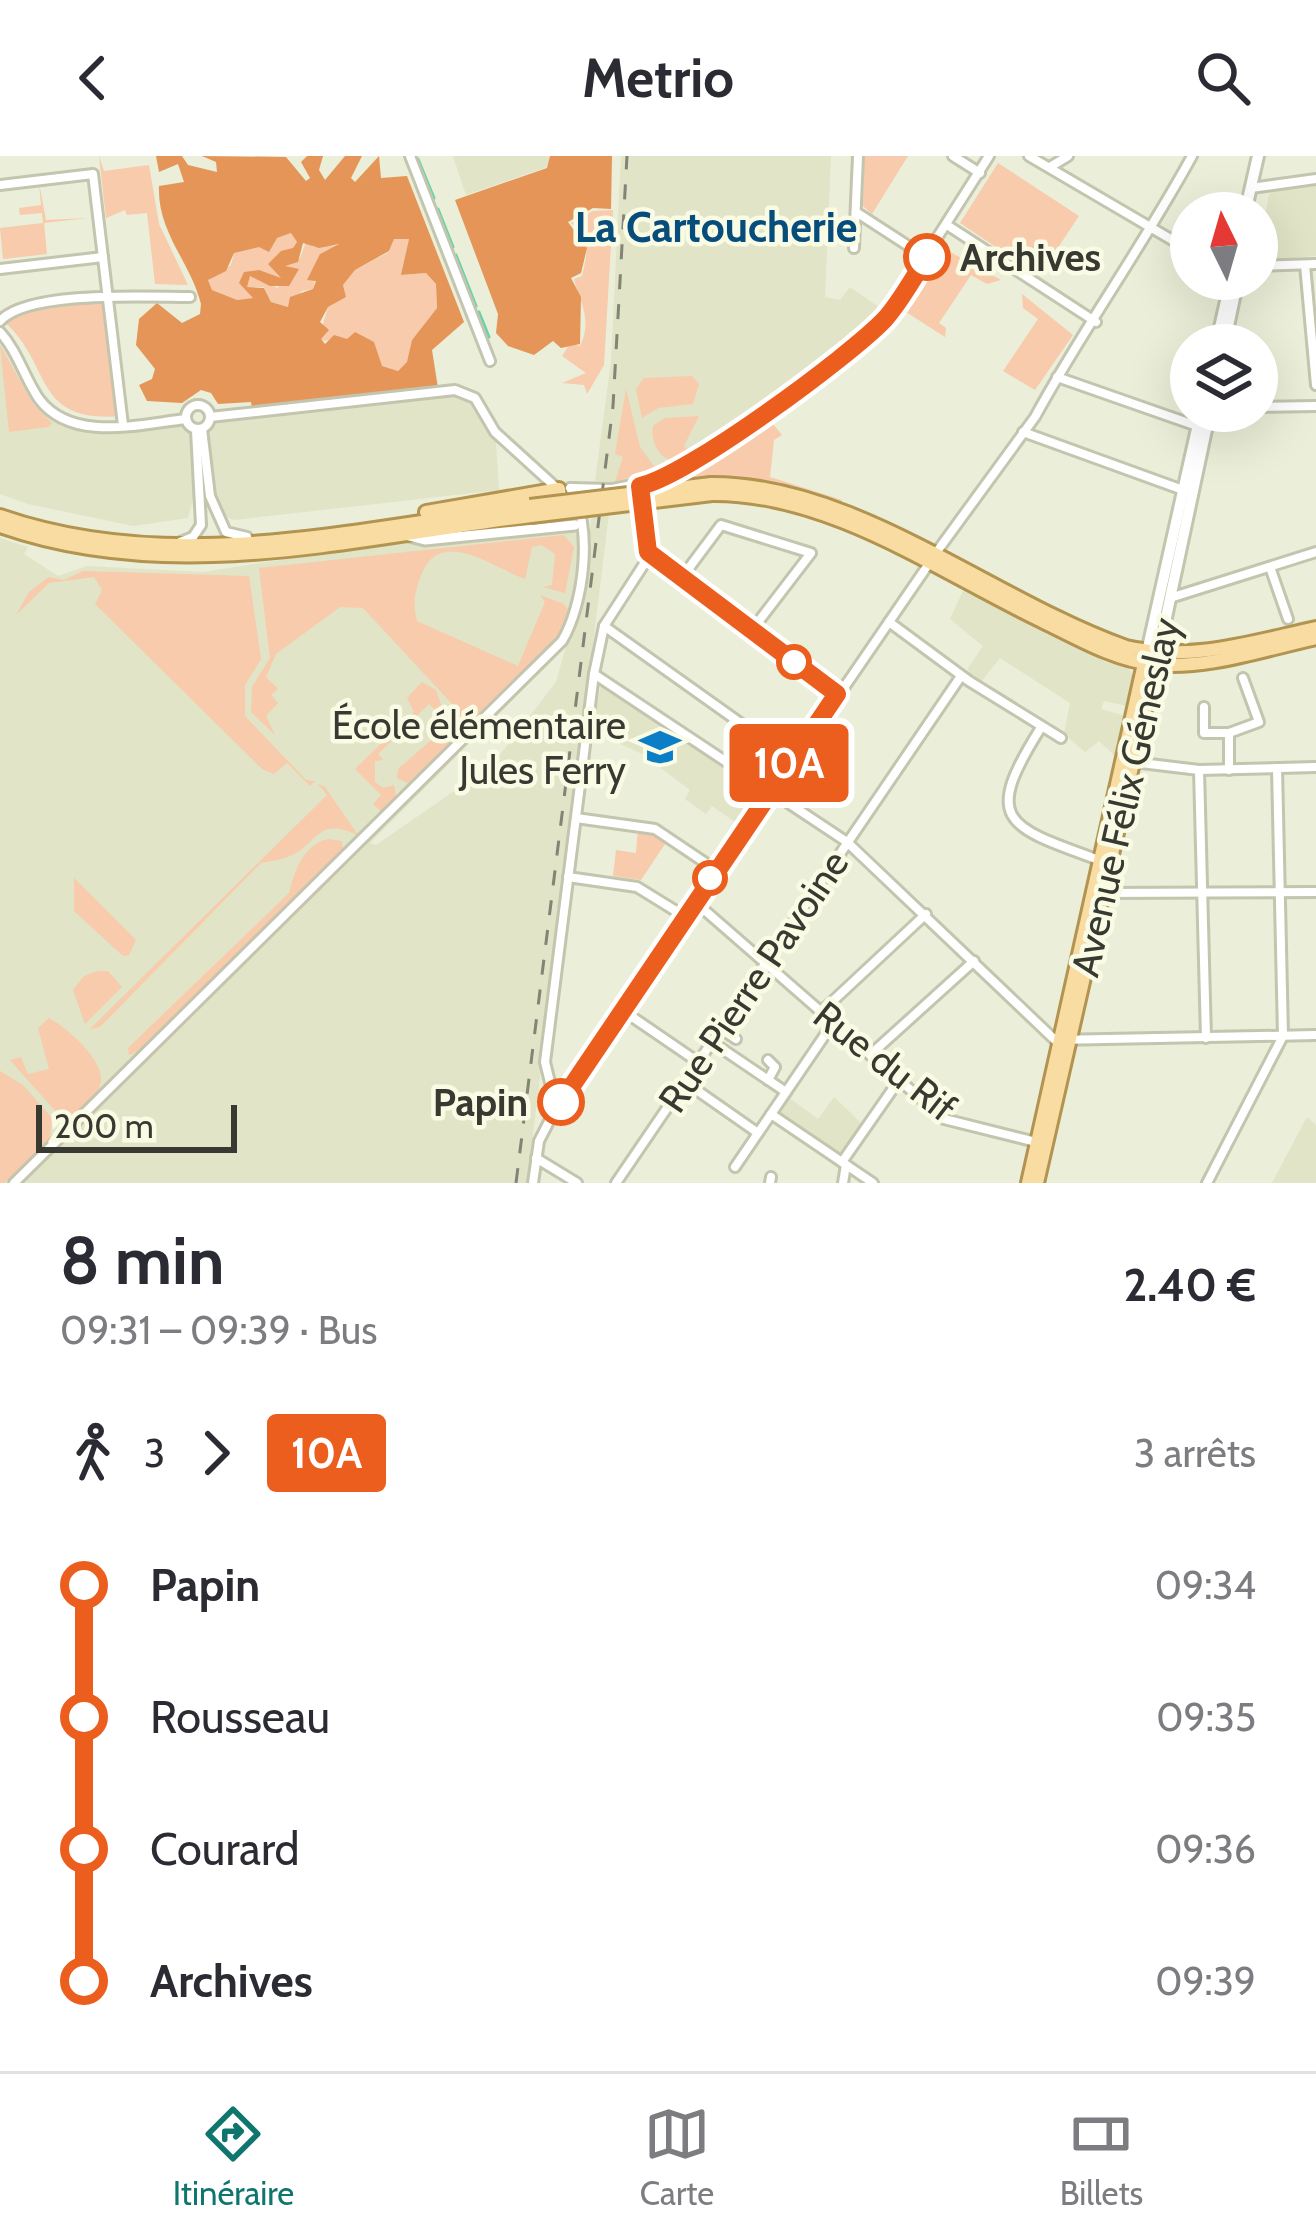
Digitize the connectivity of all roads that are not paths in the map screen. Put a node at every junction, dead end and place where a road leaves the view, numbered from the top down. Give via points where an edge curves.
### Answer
1 (410, 156) edge
2 (858, 156) edge
3 (953, 156) edge
4 (989, 156) edge
5 (1029, 156) edge
6 (1068, 156) edge
7 (1192, 156) edge
8 (1262, 156) edge
9 (1050, 167) junction
10 (980, 173) junction
11 (1316, 179) edge
12 (0, 185) edge
13 (1254, 189) junction
14 (1253, 192) edge
15 (856, 212) junction
16 (947, 225) junction
17 (1151, 232) junction
18 (1170, 241) edge
19 (854, 248) dead end
20 (103, 257) junction
21 (927, 257) junction
22 (1311, 265) edge
23 (1278, 266) edge
24 (0, 268) edge
25 (190, 297) dead end
26 (108, 298) junction
27 (0, 321) edge
28 (1096, 322) junction
29 (0, 332) edge
30 (490, 361) dead end
31 (1057, 377) junction
32 (1316, 385) edge
33 (1316, 406) edge
34 (1278, 407) edge
35 (1170, 416) edge
36 (210, 417) junction
37 (186, 419) junction
38 (123, 425) junction
39 (199, 429) junction
40 (1023, 432) junction
41 (1200, 432) edge
42 (1201, 432) edge
43 (593, 485) junction
44 (640, 486) junction
45 (564, 488) junction
46 (1183, 490) junction
47 (0, 516) edge
48 (579, 516) junction
49 (0, 526) edge
50 (392, 526) junction
51 (277, 539) junction
52 (138, 547) junction
53 (648, 552) junction
54 (1316, 552) edge
55 (926, 560) junction
56 (1270, 567) junction
57 (683, 576) junction
58 (1170, 598) junction
59 (1288, 620) dead end
60 (889, 622) junction
61 (604, 626) junction
62 (1316, 628) edge
63 (752, 630) junction
64 (1316, 638) edge
65 (1151, 658) junction
66 (594, 674) junction
67 (961, 676) junction
68 (1243, 678) dead end
69 (837, 694) junction
70 (1204, 706) dead end
71 (1040, 729) junction
72 (1229, 733) junction
73 (1061, 737) dead end
74 (791, 759) junction
75 (1133, 762) junction
76 (1316, 767) edge
77 (1277, 768) junction
78 (1199, 770) junction
79 (1229, 770) junction
80 (770, 791) junction
81 (576, 818) junction
82 (847, 842) junction
83 (1100, 860) junction
84 (716, 870) junction
85 (568, 877) junction
86 (1098, 892) junction
87 (1202, 892) junction
88 (1281, 892) junction
89 (1316, 892) edge
90 (694, 901) junction
91 (926, 914) junction
92 (684, 916) junction
93 (766, 962) junction
94 (974, 962) junction
95 (622, 1010) junction
96 (821, 1012) junction
97 (833, 1023) junction
98 (721, 1029) junction
99 (1316, 1035) edge
100 (1283, 1036) junction
101 (1206, 1038) junction
102 (736, 1039) dead end
103 (1065, 1041) junction
104 (712, 1042) junction
105 (870, 1054) junction
106 (768, 1060) dead end
107 (698, 1062) junction
108 (768, 1080) junction
109 (899, 1080) junction
110 (685, 1082) junction
111 (786, 1092) junction
112 (556, 1108) junction
113 (771, 1114) junction
114 (758, 1133) junction
115 (1037, 1142) junction
116 (536, 1158) junction
117 (844, 1163) junction
118 (735, 1167) dead end
119 (14, 1183) edge
120 (533, 1183) edge
121 (577, 1183) edge
122 (616, 1183) edge
123 (843, 1183) edge
124 (873, 1183) edge
125 (1033, 1183) edge
126 (1207, 1183) edge

1 - 30 street
2 - 15 street
3 - 10 street
4 - 10 street
5 - 9 street
6 - 9 street
7 - 17 street
8 - 13 main road
9 - 17 street
10 - 16 street
11 - 13 street
12 - 20 street via 93,174
13 - 14 main road
15 - 19 street
15 - 21 street
16 - 21 street
16 - 28 street
17 - 18 street
17 - 28 street
20 - 24 street
20 - 26 street
21 - 44 street via 854,349 682,469
22 - 23 street
22 - 32 street
25 - 26 street
26 - 27 street via 16,308
26 - 38 street
28 - 31 street
29 - 38 street via 54,413 82,425
31 - 35 street
31 - 40 street
33 - 34 street
36 - 37 street via 197,405
36 - 39 street
36 - 45 street via 455,390 475,398 495,432
37 - 38 street
37 - 39 street
39 - 51 street via 221,528
39 - 52 street via 198,532
40 - 46 street
40 - 55 street
41 - 46 main road, Avenue Félix Géneslay
42 - 58 main road, Avenue Félix Géneslay
43 - 44 street
43 - 45 street
43 - 48 street via 584,490
44 - 53 street
45 - 48 street
45 - 48 street
45 - 50 main road
46 - 65 main road, Avenue Félix Géneslay
47 - 52 main road
48 - 50 street via 425,540
48 - 119 street via 573,620 554,650
49 - 50 main road via 72,547 160,557 233,555
50 - 51 main road
50 - 55 main road, bridge via 711,489 803,507
51 - 52 main road
53 - 57 street
53 - 61 street
54 - 56 street
55 - 60 street
55 - 65 main road
55 - 65 main road via 1075,637
56 - 58 street
56 - 59 street
57 - 63 street
57 - 63 street via 721,525 811,553
58 - 65 main road, Avenue Félix Géneslay
60 - 67 street
60 - 69 street
61 - 66 street
61 - 74 street
62 - 65 main road
63 - 69 street
64 - 65 main road via 1196,662
65 - 75 main road, Avenue Félix Géneslay
65 - 83 main road, Avenue Félix Géneslay
66 - 80 street
66 - 81 street
67 - 71 street
67 - 82 street, Rue Pierre Pavoine
68 - 72 street via 1258,722
69 - 74 street
70 - 72 street via 1204,733
71 - 73 street
71 - 83 street via 1009,780 1007,806 1023,827
72 - 79 street
74 - 80 street
75 - 78 street
75 - 86 main road, Avenue Félix Géneslay
76 - 77 street
77 - 79 street
77 - 88 street
78 - 79 street
78 - 87 street
80 - 82 street
80 - 84 street
81 - 84 street via 656,829
81 - 85 street
82 - 91 street
82 - 93 street, Rue Pierre Pavoine
83 - 86 main road, Avenue Félix Géneslay
84 - 90 street
85 - 92 street via 638,887
85 - 112 street via 545,1062
86 - 87 street
86 - 103 main road, Avenue Félix Géneslay
87 - 88 street
87 - 101 street
88 - 89 street
88 - 100 street
90 - 92 street
90 - 93 street, Rue du Rif
91 - 94 street
91 - 96 street
92 - 95 street
93 - 96 street, Rue du Rif
93 - 98 street, Rue Pierre Pavoine
94 - 103 street
94 - 105 street
95 - 107 street
95 - 112 street
96 - 97 street, Rue du Rif
97 - 105 street, Rue du Rif
97 - 111 street
98 - 102 street
98 - 104 street, Rue Pierre Pavoine
99 - 100 street
100 - 101 street
100 - 126 street
101 - 103 street
103 - 115 main road, Avenue Félix Géneslay
103 - 125 main road, Avenue Félix Géneslay
104 - 107 street, Rue Pierre Pavoine
104 - 108 street
105 - 109 street, Rue du Rif
106 - 108 street via 775,1067
107 - 110 street, Rue Pierre Pavoine
108 - 111 street
109 - 115 street, Rue du Rif via 944,1119
109 - 117 street
110 - 114 street
110 - 122 street, Rue Pierre Pavoine
111 - 113 street
112 - 116 street
113 - 114 street
113 - 117 street
114 - 118 street
115 - 125 main road, Avenue Félix Géneslay
116 - 120 street
116 - 121 street
117 - 123 street
117 - 124 street

